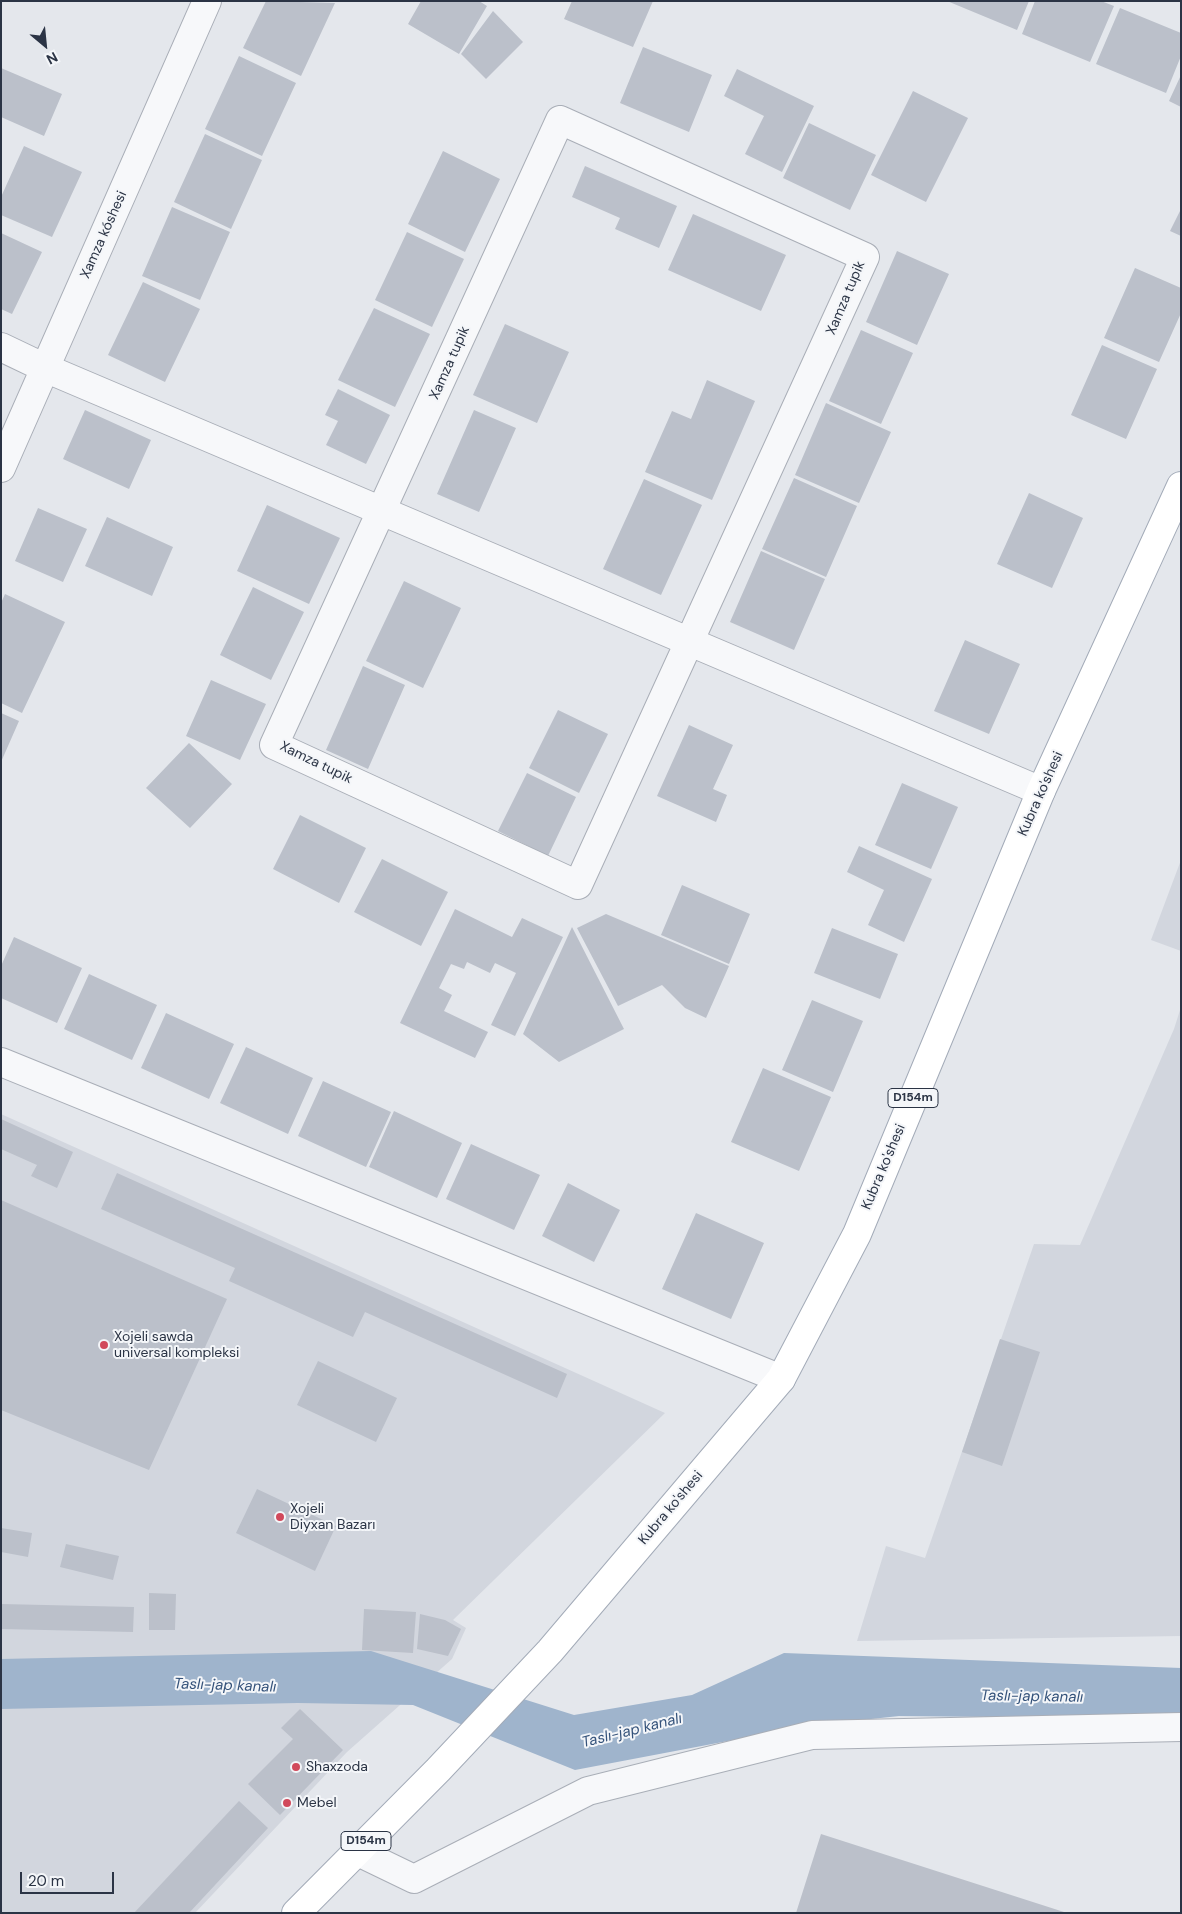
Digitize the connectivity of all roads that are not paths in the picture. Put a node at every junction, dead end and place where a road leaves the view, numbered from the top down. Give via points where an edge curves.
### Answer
1 (207, 1) edge
2 (1, 347) edge
3 (45, 368) junction
4 (1, 468) edge
5 (1181, 486) edge
6 (382, 511) junction
7 (691, 642) junction
8 (1041, 792) junction
9 (1, 1062) edge
10 (781, 1379) junction
11 (1181, 1727) edge
12 (356, 1851) junction
13 (296, 1913) edge

1 - 3 street, Xamza kóshesi
2 - 3 street
3 - 4 street, Xamza kóshesi
3 - 6 street
5 - 8 main road, Kubra ko'shesi / D154m
6 - 7 street
6 - 7 street, Xamza tupik via 274,745 578,884
6 - 7 street, Xamza tupik via 560,120 865,257
7 - 8 street
8 - 10 main road, Kubra ko'shesi / D154m via 856,1234
9 - 10 street
10 - 12 main road, Kubra ko'shesi / D154m via 550,1651
11 - 12 street via 812,1735 588,1791 414,1879
12 - 13 main road, D154m

